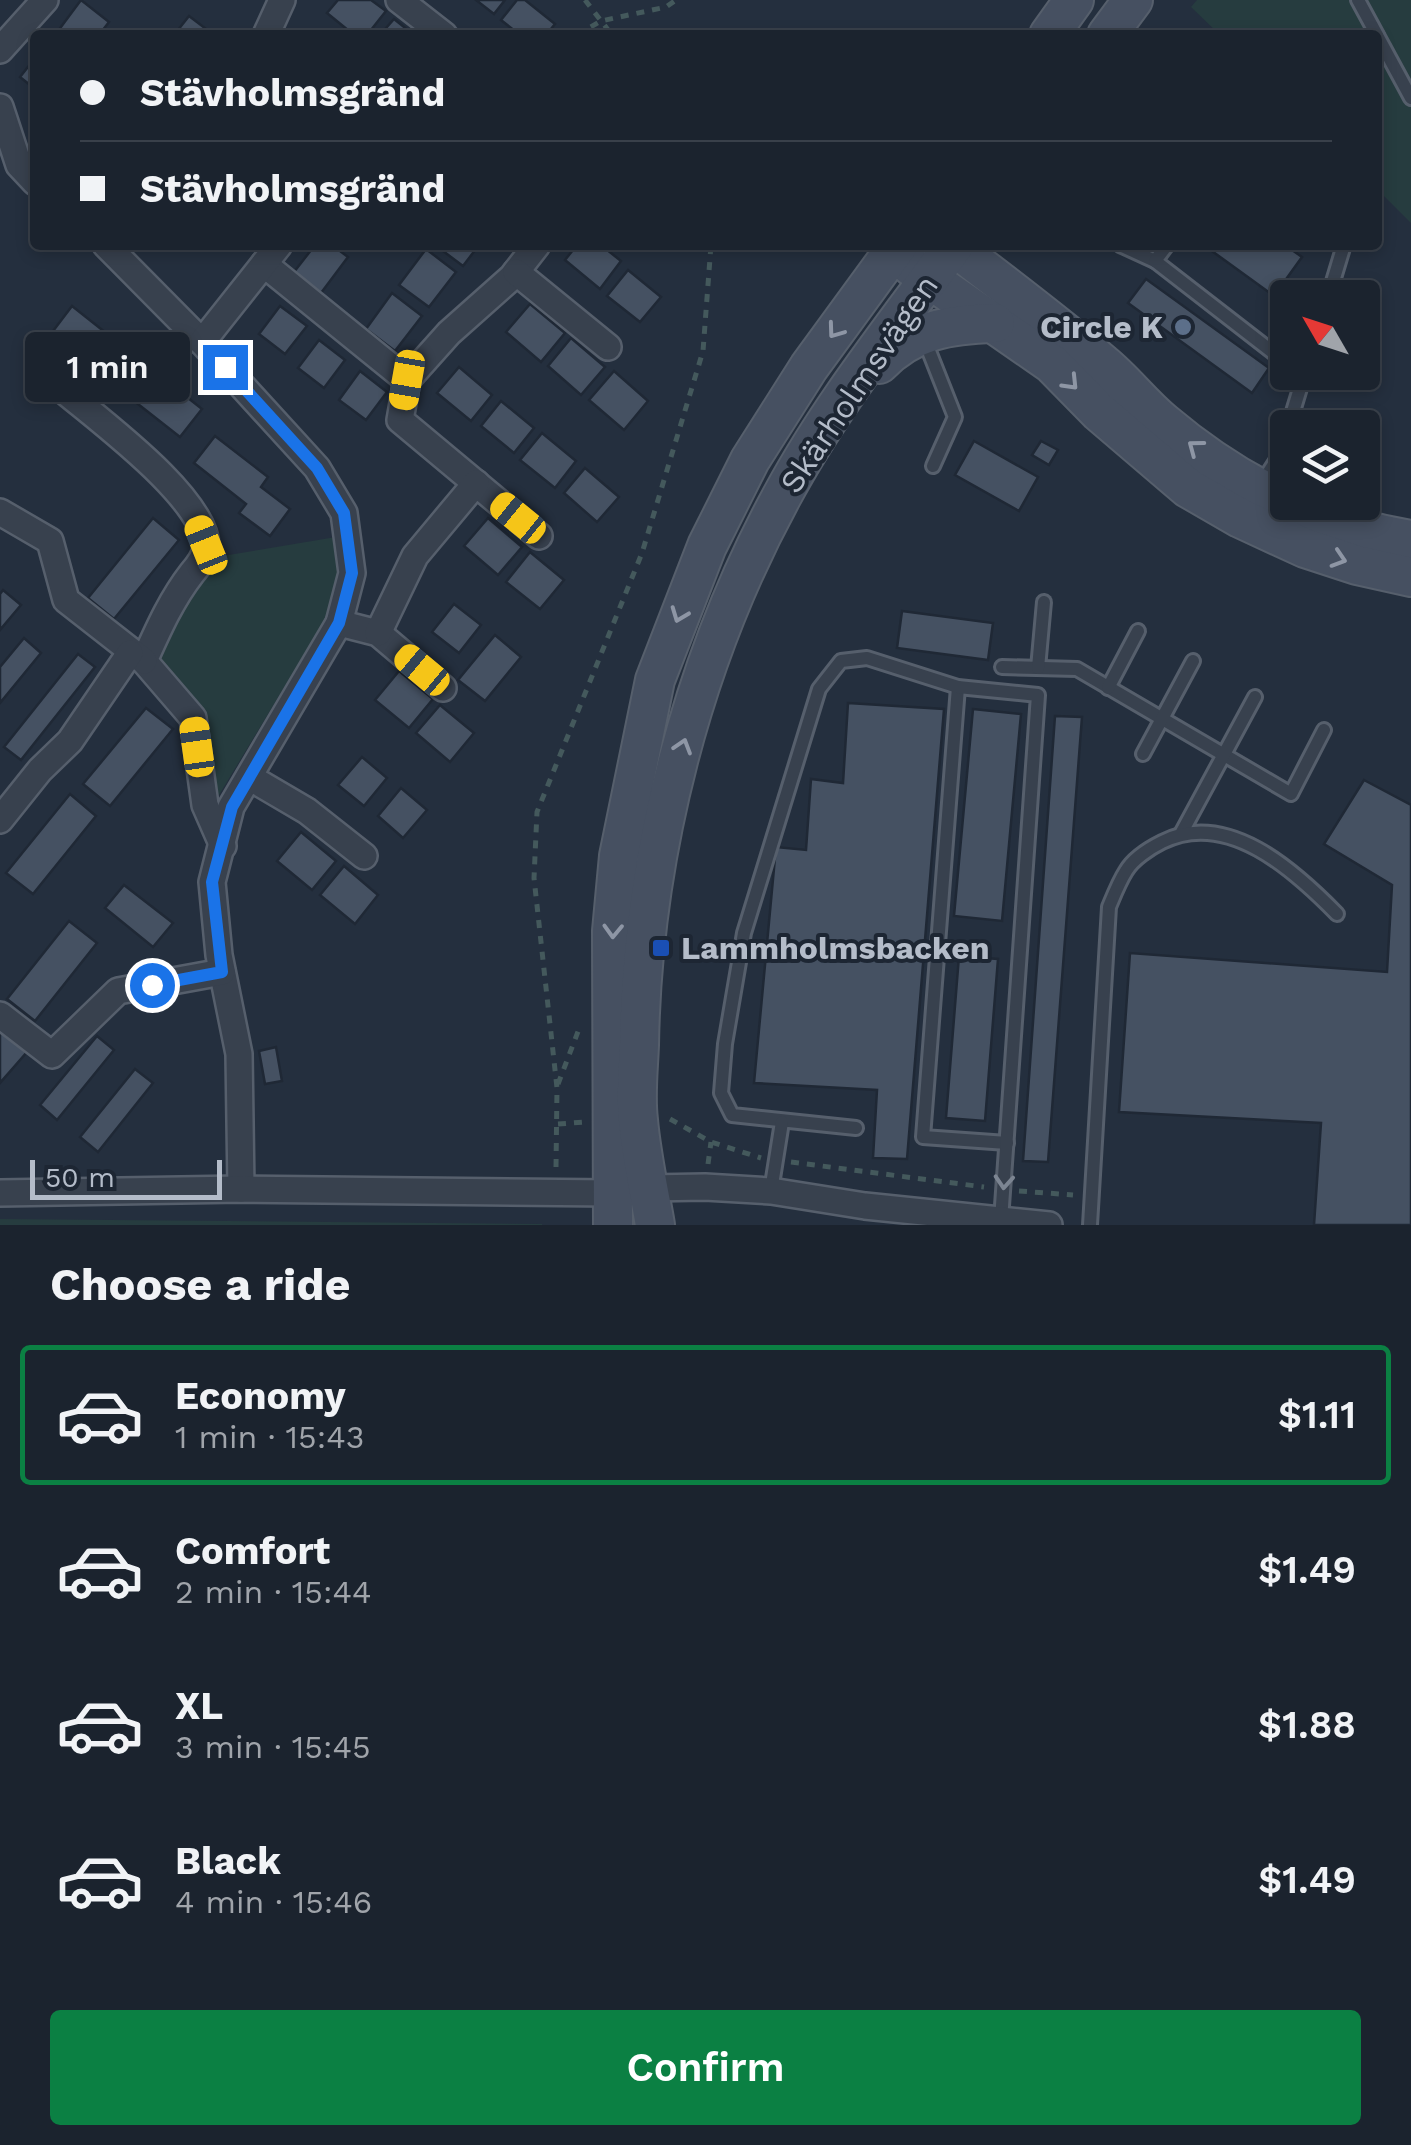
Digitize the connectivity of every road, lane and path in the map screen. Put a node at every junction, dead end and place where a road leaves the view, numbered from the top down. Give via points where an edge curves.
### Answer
1 (45, 0) edge
2 (282, 0) edge
3 (398, 0) edge
4 (585, 0) edge
5 (676, 0) edge
6 (1074, 0) edge
7 (1133, 0) edge
8 (1358, 0) edge
9 (602, 21) junction
10 (268, 30) edge
11 (437, 30) edge
12 (586, 30) edge
13 (608, 30) edge
14 (1053, 30) edge
15 (1111, 30) edge
16 (1374, 30) edge
17 (1382, 45) edge
18 (0, 50) edge
19 (1411, 98) edge
20 (0, 107) edge
21 (30, 177) edge
22 (111, 250) edge
23 (533, 250) edge
24 (710, 250) edge
25 (894, 250) edge
26 (896, 250) edge
27 (950, 250) edge
28 (960, 250) edge
29 (1130, 250) edge
30 (1163, 250) edge
31 (1342, 250) edge
32 (272, 254) edge
33 (1155, 262) junction
34 (516, 272) junction
35 (930, 279) junction
36 (1333, 280) edge
37 (995, 323) junction
38 (922, 334) junction
39 (202, 342) junction
40 (608, 347) dead end
41 (1270, 350) edge
42 (407, 380) junction
43 (61, 388) dead end
44 (834, 410) junction
45 (933, 466) dead end
46 (1270, 470) edge
47 (476, 484) junction
48 (1249, 503) junction
49 (0, 512) edge
50 (540, 536) dead end
51 (1411, 540) edge
52 (1411, 578) edge
53 (1044, 602) dead end
54 (339, 623) junction
55 (1138, 632) dead end
56 (378, 634) junction
57 (137, 657) junction
58 (1193, 661) dead end
59 (1002, 667) dead end
60 (1038, 668) junction
61 (958, 687) junction
62 (443, 688) dead end
63 (1108, 688) junction
64 (1255, 697) dead end
65 (1162, 720) junction
66 (1324, 730) dead end
67 (1144, 754) dead end
68 (1223, 755) junction
69 (249, 777) junction
70 (0, 820) edge
71 (1182, 832) junction
72 (223, 846) junction
73 (364, 856) dead end
74 (1337, 914) dead end
75 (222, 972) junction
76 (0, 1015) edge
77 (782, 1122) junction
78 (856, 1128) dead end
79 (711, 1142) dead end
80 (1007, 1144) junction
81 (776, 1160) junction
82 (240, 1189) junction
83 (1003, 1190) junction
84 (771, 1192) junction
85 (0, 1193) edge
86 (554, 1193) junction
87 (1091, 1197) junction
88 (632, 1208) edge
89 (864, 1216) edge
90 (1001, 1220) junction
91 (1049, 1225) edge
92 (1090, 1225) edge

1 - 18 street
2 - 10 street
3 - 11 street
4 - 9 path
5 - 9 path
6 - 14 main road
7 - 15 main road
8 - 16 lane
9 - 12 path
9 - 13 path
17 - 19 lane
20 - 21 street via 19,165
22 - 39 street
23 - 34 street
24 - 86 path via 703,351 648,535 537,812 534,878 558,1124
25 -> 88 main road, Skärholmsvägen via 750,460 706,546 654,680 619,856 612,931
26 - 35 main road
27 - 35 main road, Skärholmsvägen
48 -> 28 main road via 1108,368
29 - 33 lane
30 - 33 lane
31 - 36 lane
32 - 39 street
32 - 42 street
33 - 41 lane
34 - 40 street
34 - 42 street
35 - 37 main road
35 - 44 main road, Skärholmsvägen
37 - 38 main road
37 -> 48 main road via 1052,364 1188,488
38 - 44 main road via 884,358
38 - 45 lane via 955,416
39 - 54 street via 317,468 344,513 352,573
42 - 47 street via 400,420
43 - 57 street via 164,475 206,545
88 -> 44 main road, Skärholmsvägen via 647,920 679,761 740,581
46 - 48 lane
47 - 50 street
47 - 56 street via 415,556
48 - 51 main road
48 -> 52 main road via 1304,548
49 - 57 street via 50,541 66,600
53 - 60 lane
54 - 56 street
54 - 69 street
55 - 63 lane
56 - 62 street
57 - 70 street
57 - 72 street via 193,718 205,805
58 - 65 lane
59 - 60 lane
60 - 63 lane via 1077,668
61 - 77 lane via 867,658 841,661 819,689 744,933 725,1044 721,1093 732,1115
61 - 80 lane via 1038,695
61 - 80 lane via 923,1137
63 - 65 lane
64 - 68 lane
65 - 67 lane
65 - 68 lane
66 - 68 lane via 1291,794
68 - 71 lane
69 - 72 street via 232,807
69 - 73 street via 307,810
71 - 74 lane via 1234,835 1304,880
71 - 87 lane via 1127,868 1109,907
72 - 75 street via 212,882
75 - 76 street via 118,992 52,1055
75 - 82 street via 240,1054
77 - 78 lane
77 - 81 lane
79 - 81 path
80 -> 83 lane
81 - 83 path
81 - 84 lane
82 - 85 street
82 - 86 street
83 - 87 path
83 - 90 lane
84 - 88 street via 705,1186
84 - 89 street
86 - 88 street
87 - 92 lane
89 - 90 street
90 - 91 street

